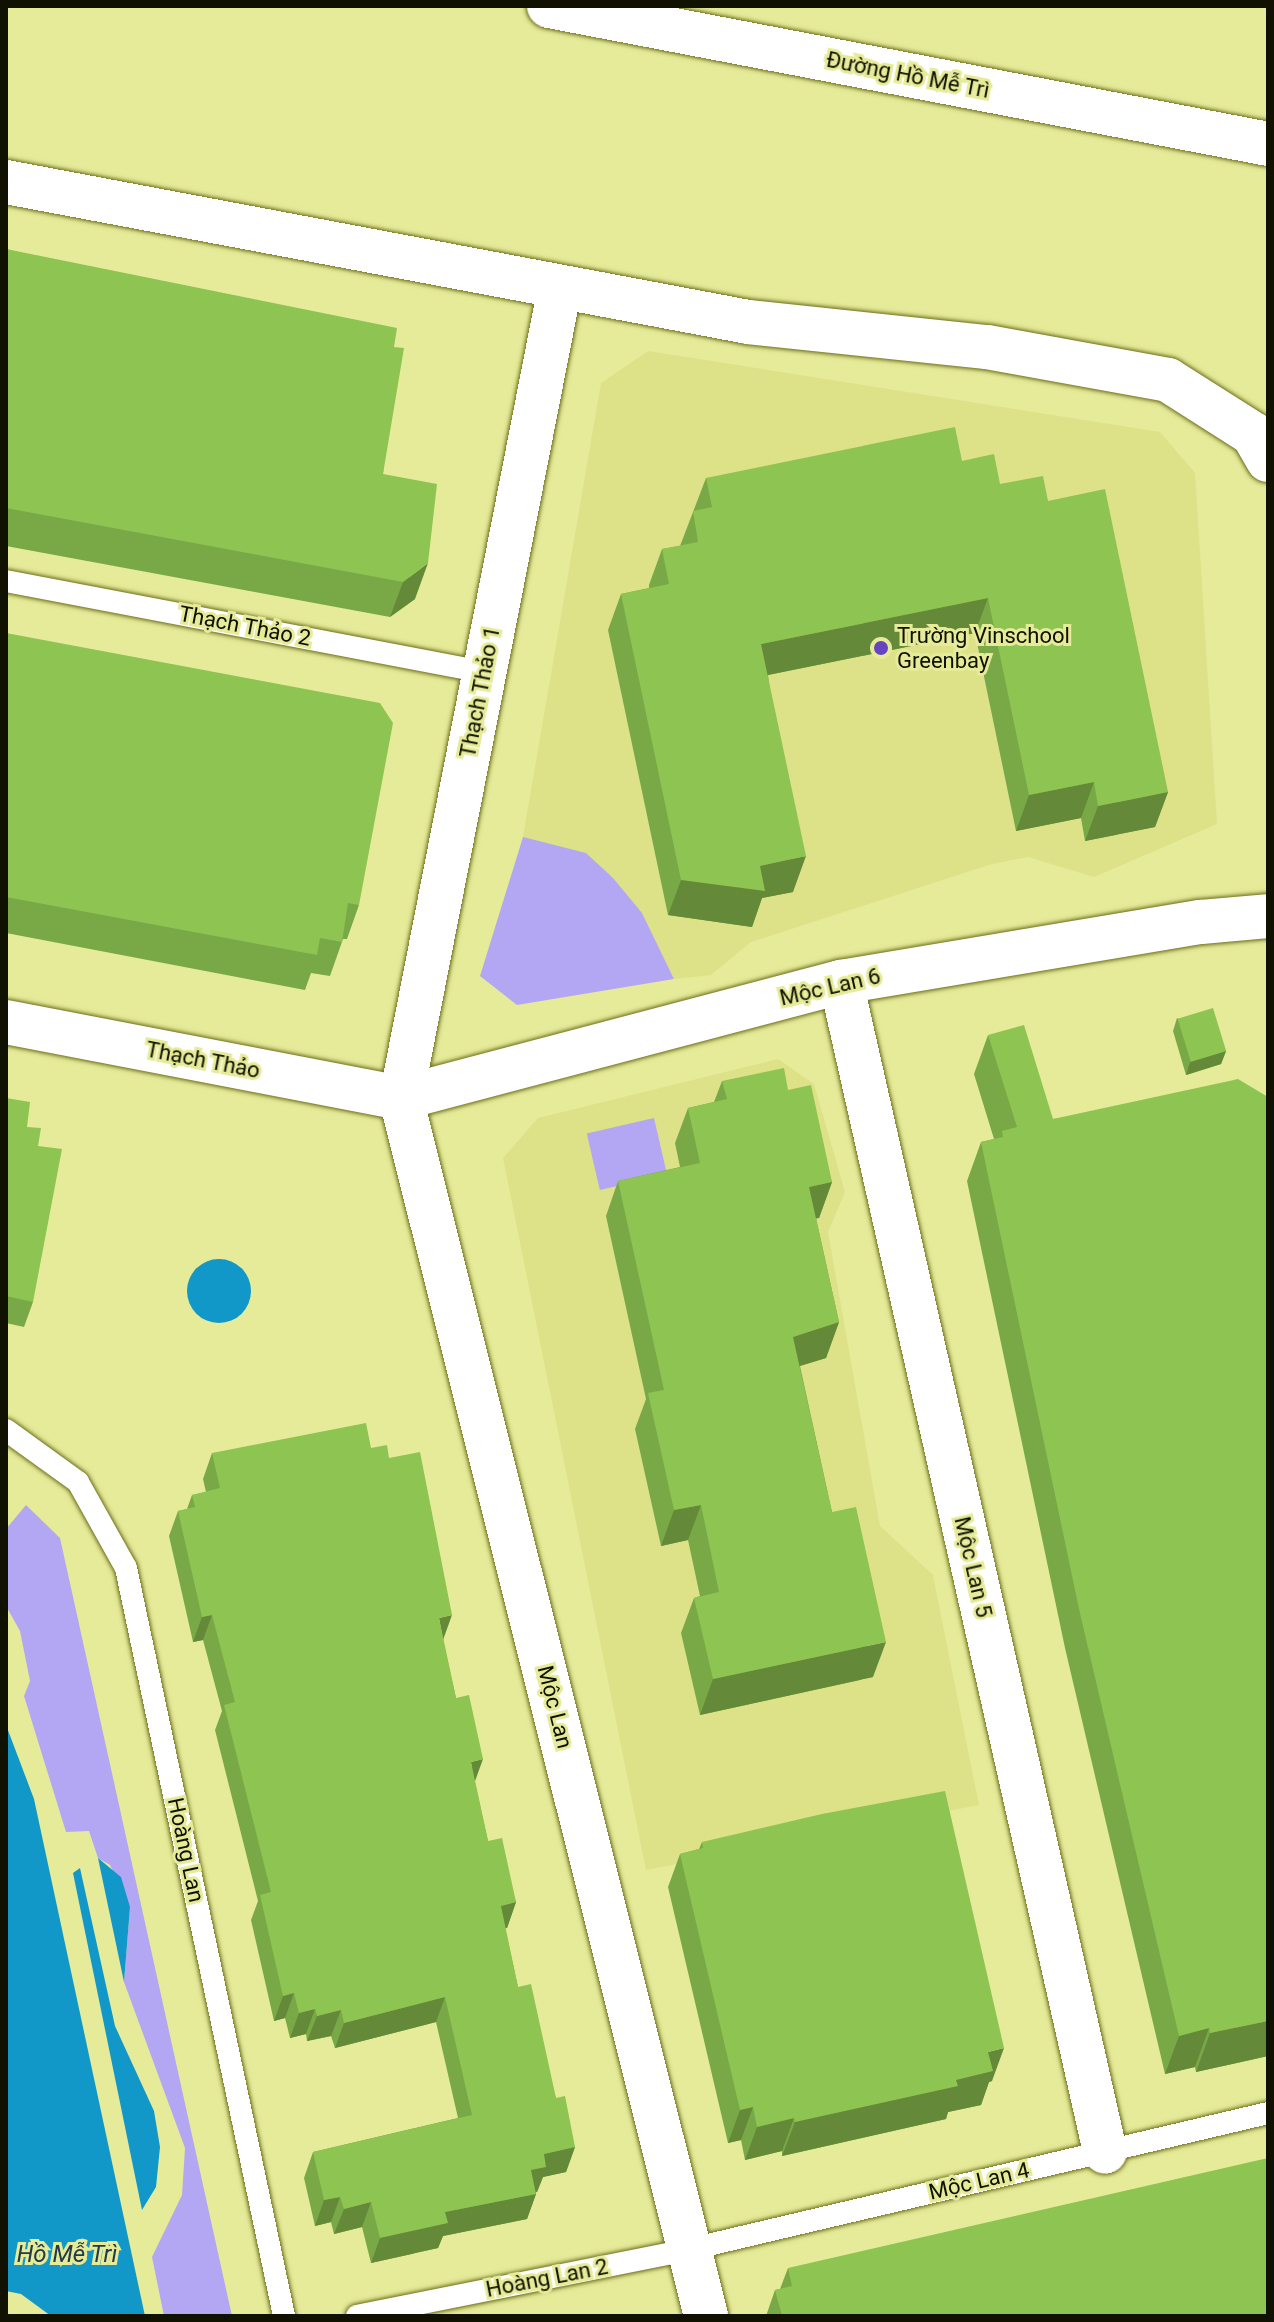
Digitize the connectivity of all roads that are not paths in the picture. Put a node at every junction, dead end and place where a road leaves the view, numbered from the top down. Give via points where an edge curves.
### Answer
1 (549, 6) edge
2 (1268, 144) edge
3 (6, 182) edge
4 (560, 287) junction
5 (1268, 460) edge
6 (6, 581) edge
7 (484, 672) junction
8 (1268, 916) edge
9 (841, 982) junction
10 (6, 1022) edge
11 (401, 1098) junction
12 (6, 1430) edge
13 (1268, 2113) edge
14 (1105, 2152) junction
15 (691, 2249) junction
16 (284, 2316) edge
17 (357, 2316) edge
18 (706, 2316) edge

1 - 2 street, Đường Hồ Mễ Trì
3 - 4 street
4 - 5 street via 748,322 987,347 1168,380 1253,434
4 - 7 street, Thạch Thảo 1
6 - 7 lane, Thạch Thảo 2
7 - 11 street, Thạch Thảo 1
8 - 9 street, Mộc Lan 6 via 1201,922
9 - 11 street, Mộc Lan 6
9 - 14 street, Mộc Lan 5
10 - 11 street, Thạch Thảo
11 - 15 street, Mộc Lan
12 - 16 lane, Hoàng Lan via 78,1482 126,1568
13 - 14 lane, Mộc Lan 4
14 - 15 lane, Mộc Lan 4
15 - 17 lane, Hoàng Lan 2
15 - 18 street, Mộc Lan

